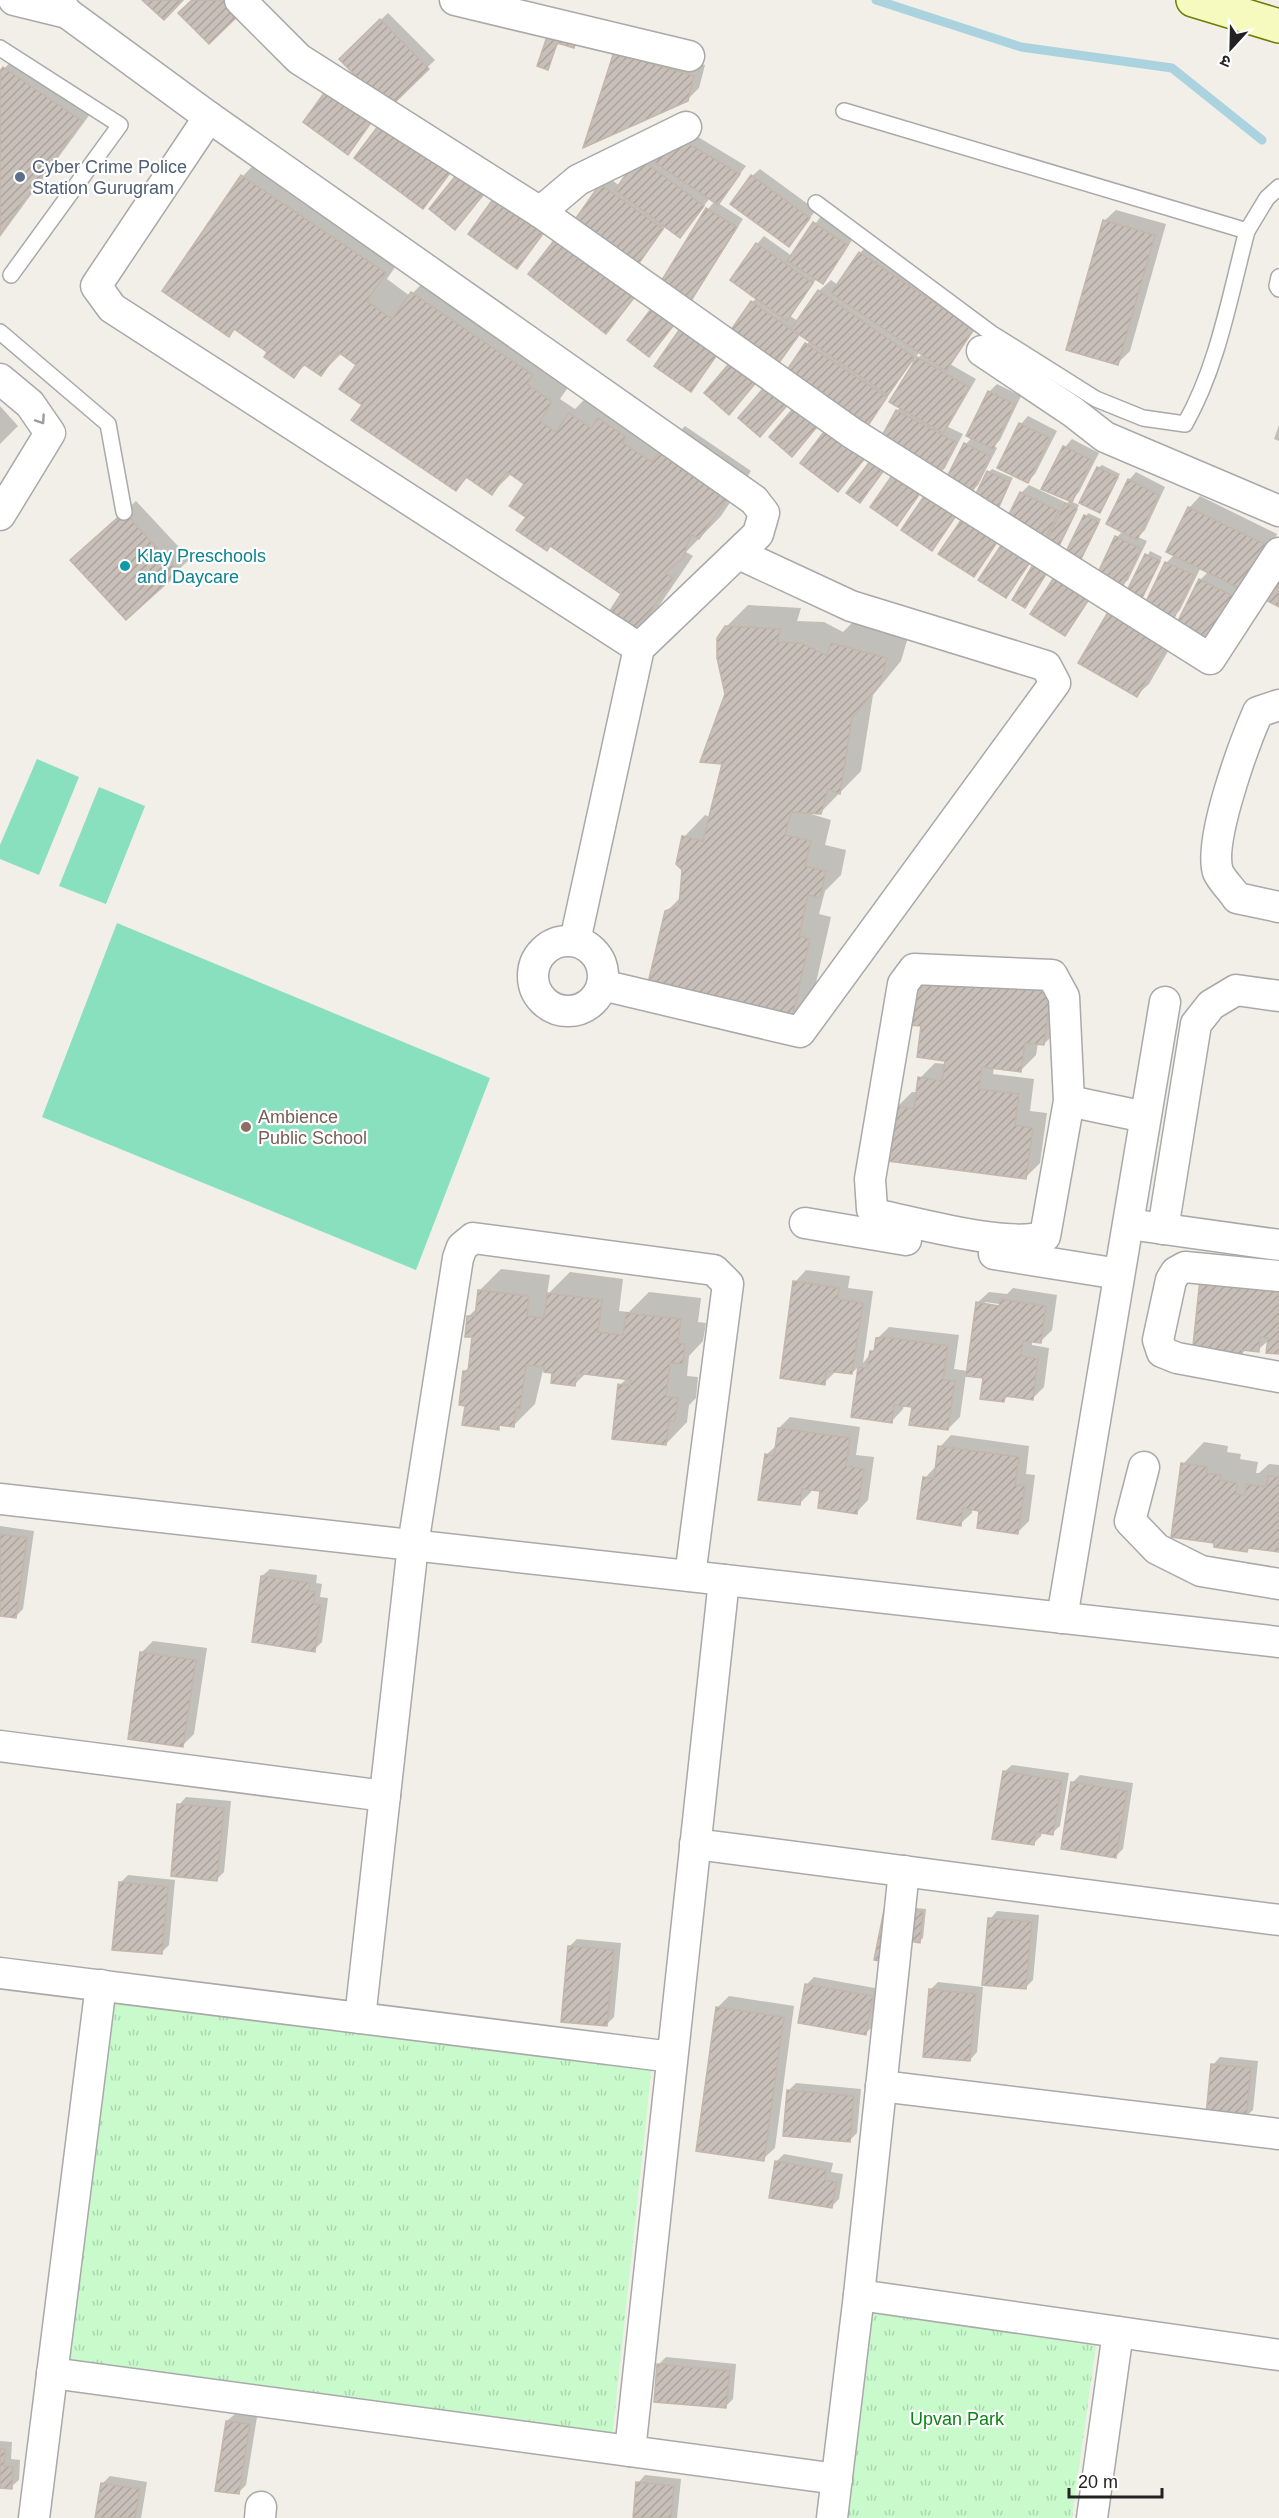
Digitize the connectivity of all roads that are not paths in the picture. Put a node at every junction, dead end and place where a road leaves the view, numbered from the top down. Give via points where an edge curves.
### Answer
1 (14, 0) edge
2 (240, 0) edge
3 (455, 0) edge
4 (1193, 0) edge
5 (63, 7) edge
6 (1279, 26) edge
7 (0, 48) edge
8 (689, 56) dead end
9 (844, 111) dead end
10 (209, 117) junction
11 (686, 127) dead end
12 (1279, 187) edge
13 (816, 203) dead end
14 (540, 212) junction
15 (1247, 231) junction
16 (11, 275) dead end
17 (1279, 277) edge
18 (1279, 289) edge
19 (0, 332) edge
20 (982, 351) dead end
21 (0, 379) edge
22 (1279, 511) edge
23 (124, 512) dead end
24 (0, 515) edge
25 (1279, 553) edge
26 (739, 554) junction
27 (639, 648) junction
28 (1279, 705) edge
29 (1279, 907) edge
30 (575, 941) junction
31 (602, 985) junction
32 (1279, 996) edge
33 (1165, 1002) dead end
34 (1069, 1101) junction
35 (1145, 1117) junction
36 (805, 1223) dead end
37 (1128, 1224) junction
38 (1163, 1229) junction
39 (1279, 1245) edge
40 (1119, 1274) junction
41 (1279, 1276) edge
42 (1279, 1377) edge
43 (1144, 1467) dead end
44 (0, 1499) edge
45 (413, 1545) junction
46 (690, 1576) junction
47 (724, 1580) junction
48 (1279, 1584) edge
49 (1062, 1618) junction
50 (1279, 1642) edge
51 (0, 1746) edge
52 (385, 1796) junction
53 (695, 1844) junction
54 (904, 1871) junction
55 (1279, 1920) edge
56 (0, 1972) edge
57 (100, 1985) junction
58 (360, 2018) junction
59 (672, 2057) junction
60 (881, 2086) junction
61 (1279, 2134) edge
62 (859, 2295) junction
63 (1118, 2332) junction
64 (1279, 2355) edge
65 (52, 2373) junction
66 (630, 2451) junction
67 (837, 2479) junction
68 (34, 2518) edge
69 (832, 2518) edge
70 (1092, 2518) edge

1 - 5 street
2 - 14 street via 300,59
3 - 8 street
4 - 6 main road
5 - 10 street
7 - 16 lane via 120,124
9 - 15 lane
10 - 26 street via 754,500 764,513 758,534
10 - 27 street via 96,286 112,308
11 - 14 street via 578,180
12 - 15 lane
13 - 15 lane via 991,333 1096,399 1143,418 1185,424 1214,354
14 - 25 street via 852,433 1209,659
17 - 18 lane
19 - 23 lane via 108,424
20 - 22 street via 1105,436
21 -> 24 street via 30,404 50,433
26 - 27 street
26 - 31 street via 851,606 1046,666 1055,683 800,1032
27 - 30 street
28 - 29 street via 1258,712 1240,755 1218,836 1218,871 1237,898
30 - 31 street via 585,945 601,962
30 - 31 street via 552,944 535,960 533,983 537,994 555,1009 578,1010 597,996
32 - 38 street via 1236,990 1210,1005 1196,1024
33 - 35 street
34 - 34 street via 1045,1236 1034,1240 1004,1239 878,1215 872,1209 870,1179 903,984 914,969 1052,975 1064,997
34 - 35 street
35 - 37 street
36 - 40 street
37 - 38 street
37 - 40 street
38 - 39 street
40 - 49 street
41 - 42 street via 1185,1267 1171,1280 1158,1340 1162,1352 1177,1358
43 - 48 street via 1130,1521 1157,1549 1202,1571
44 - 45 street
45 - 46 street
45 - 46 street via 458,1258 462,1247 473,1238 714,1270 728,1284
45 - 52 street
46 - 47 street
47 - 49 street
47 - 53 street
49 - 50 street
51 - 52 street
52 - 58 street
53 - 54 street
53 - 59 street
54 - 55 street
54 - 60 street
56 - 57 street
57 - 58 street
57 - 65 street
58 - 59 street
59 - 66 street
60 - 61 street
60 - 62 street
62 - 63 street
62 - 67 street
63 - 64 street
63 - 70 street
65 - 66 street
65 - 68 street
66 - 67 street
67 - 69 street

